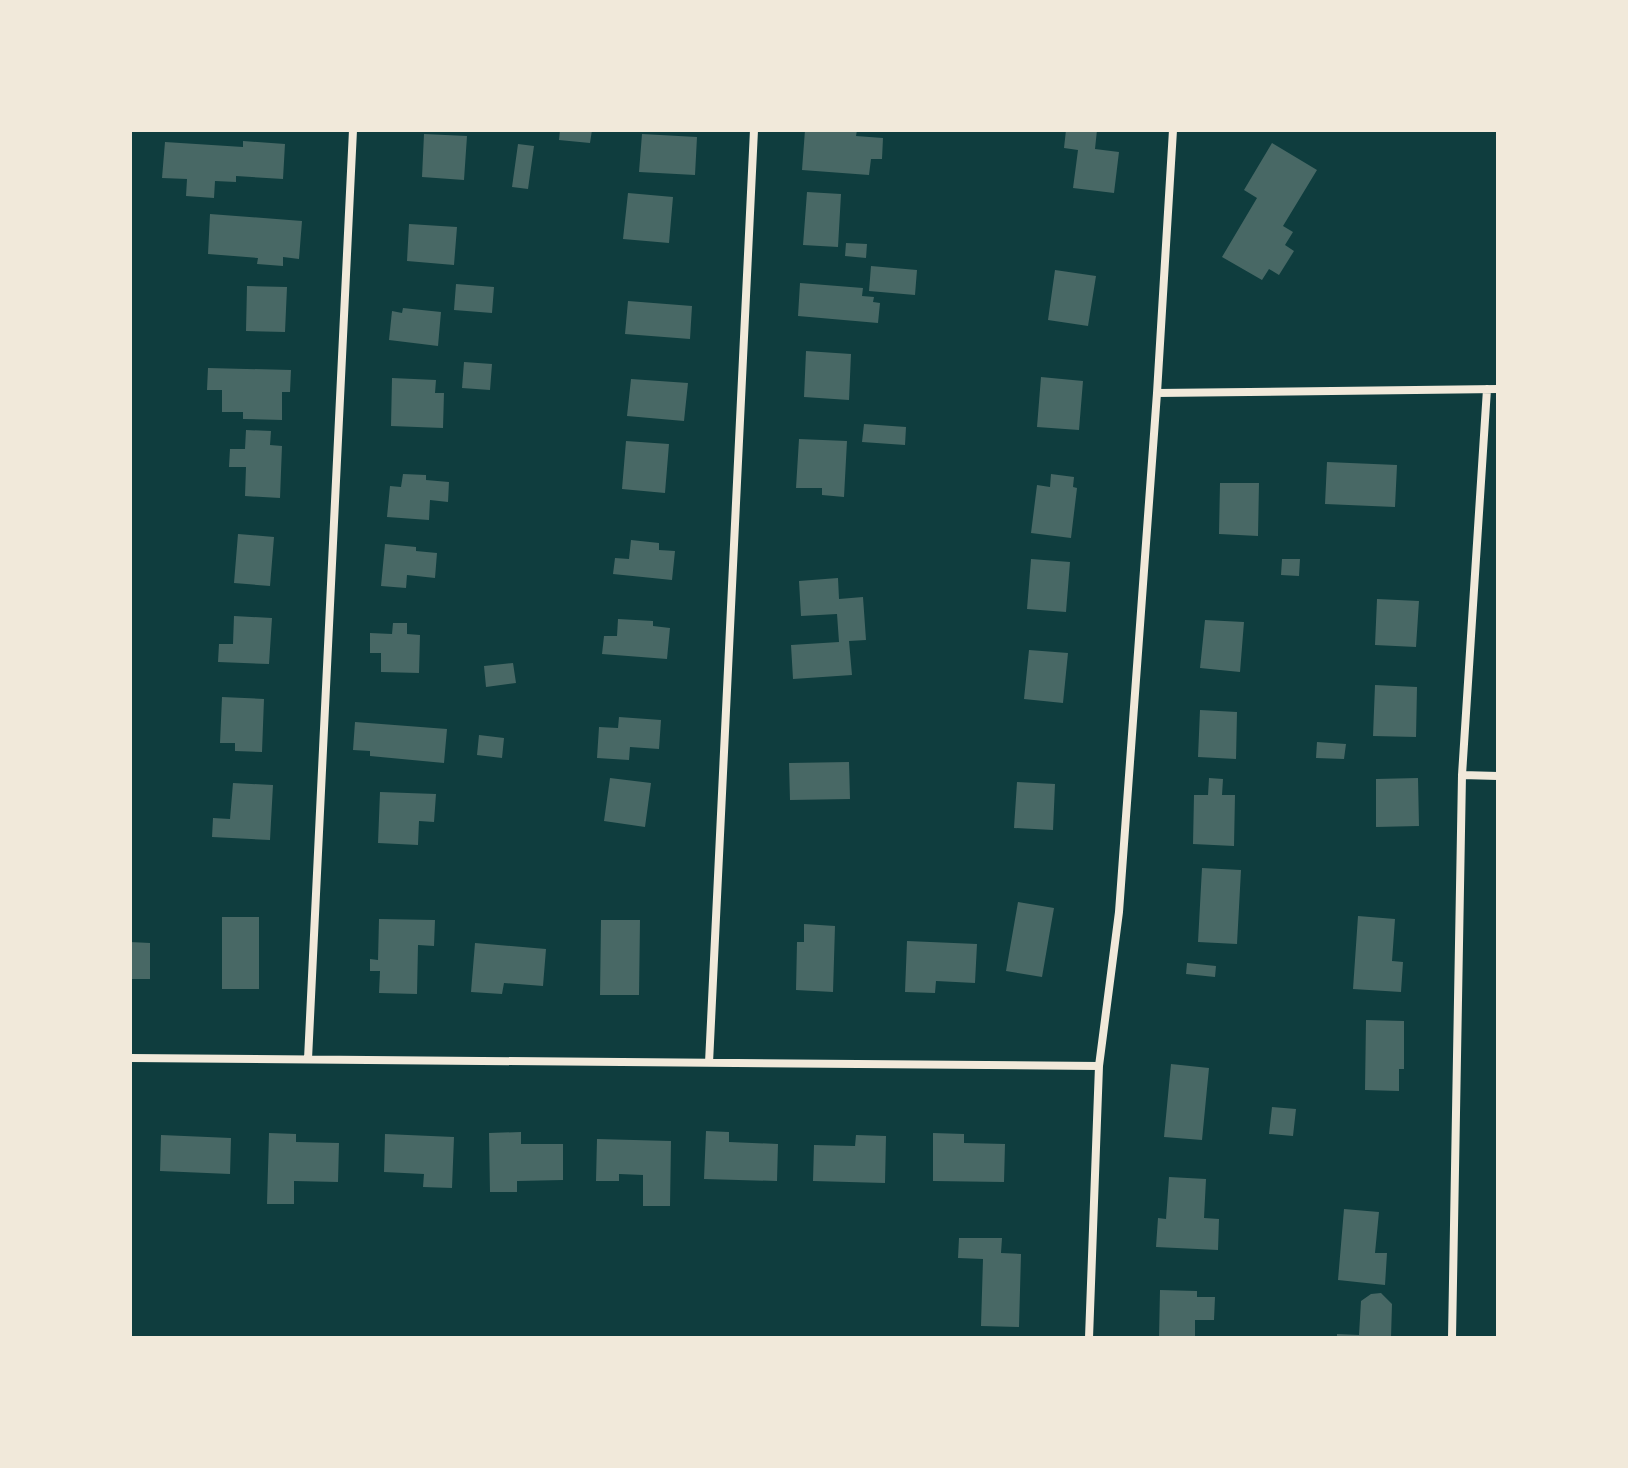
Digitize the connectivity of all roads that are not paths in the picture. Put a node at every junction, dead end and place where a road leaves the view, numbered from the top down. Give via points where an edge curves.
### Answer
1 (353, 130) edge
2 (754, 130) edge
3 (1173, 130) edge
4 (1487, 389) junction
5 (1498, 389) edge
6 (1157, 393) junction
7 (1462, 775) junction
8 (1498, 776) edge
9 (130, 1058) edge
10 (308, 1059) junction
11 (709, 1063) junction
12 (1099, 1066) junction
13 (1089, 1338) edge
14 (1452, 1338) edge

1 - 10 street
2 - 11 street
3 - 6 street
4 - 5 street
4 - 6 street
4 - 7 street
6 - 12 street via 1119,912
7 - 8 street
7 - 14 street
9 - 10 street
10 - 11 street
11 - 12 street
12 - 13 street

